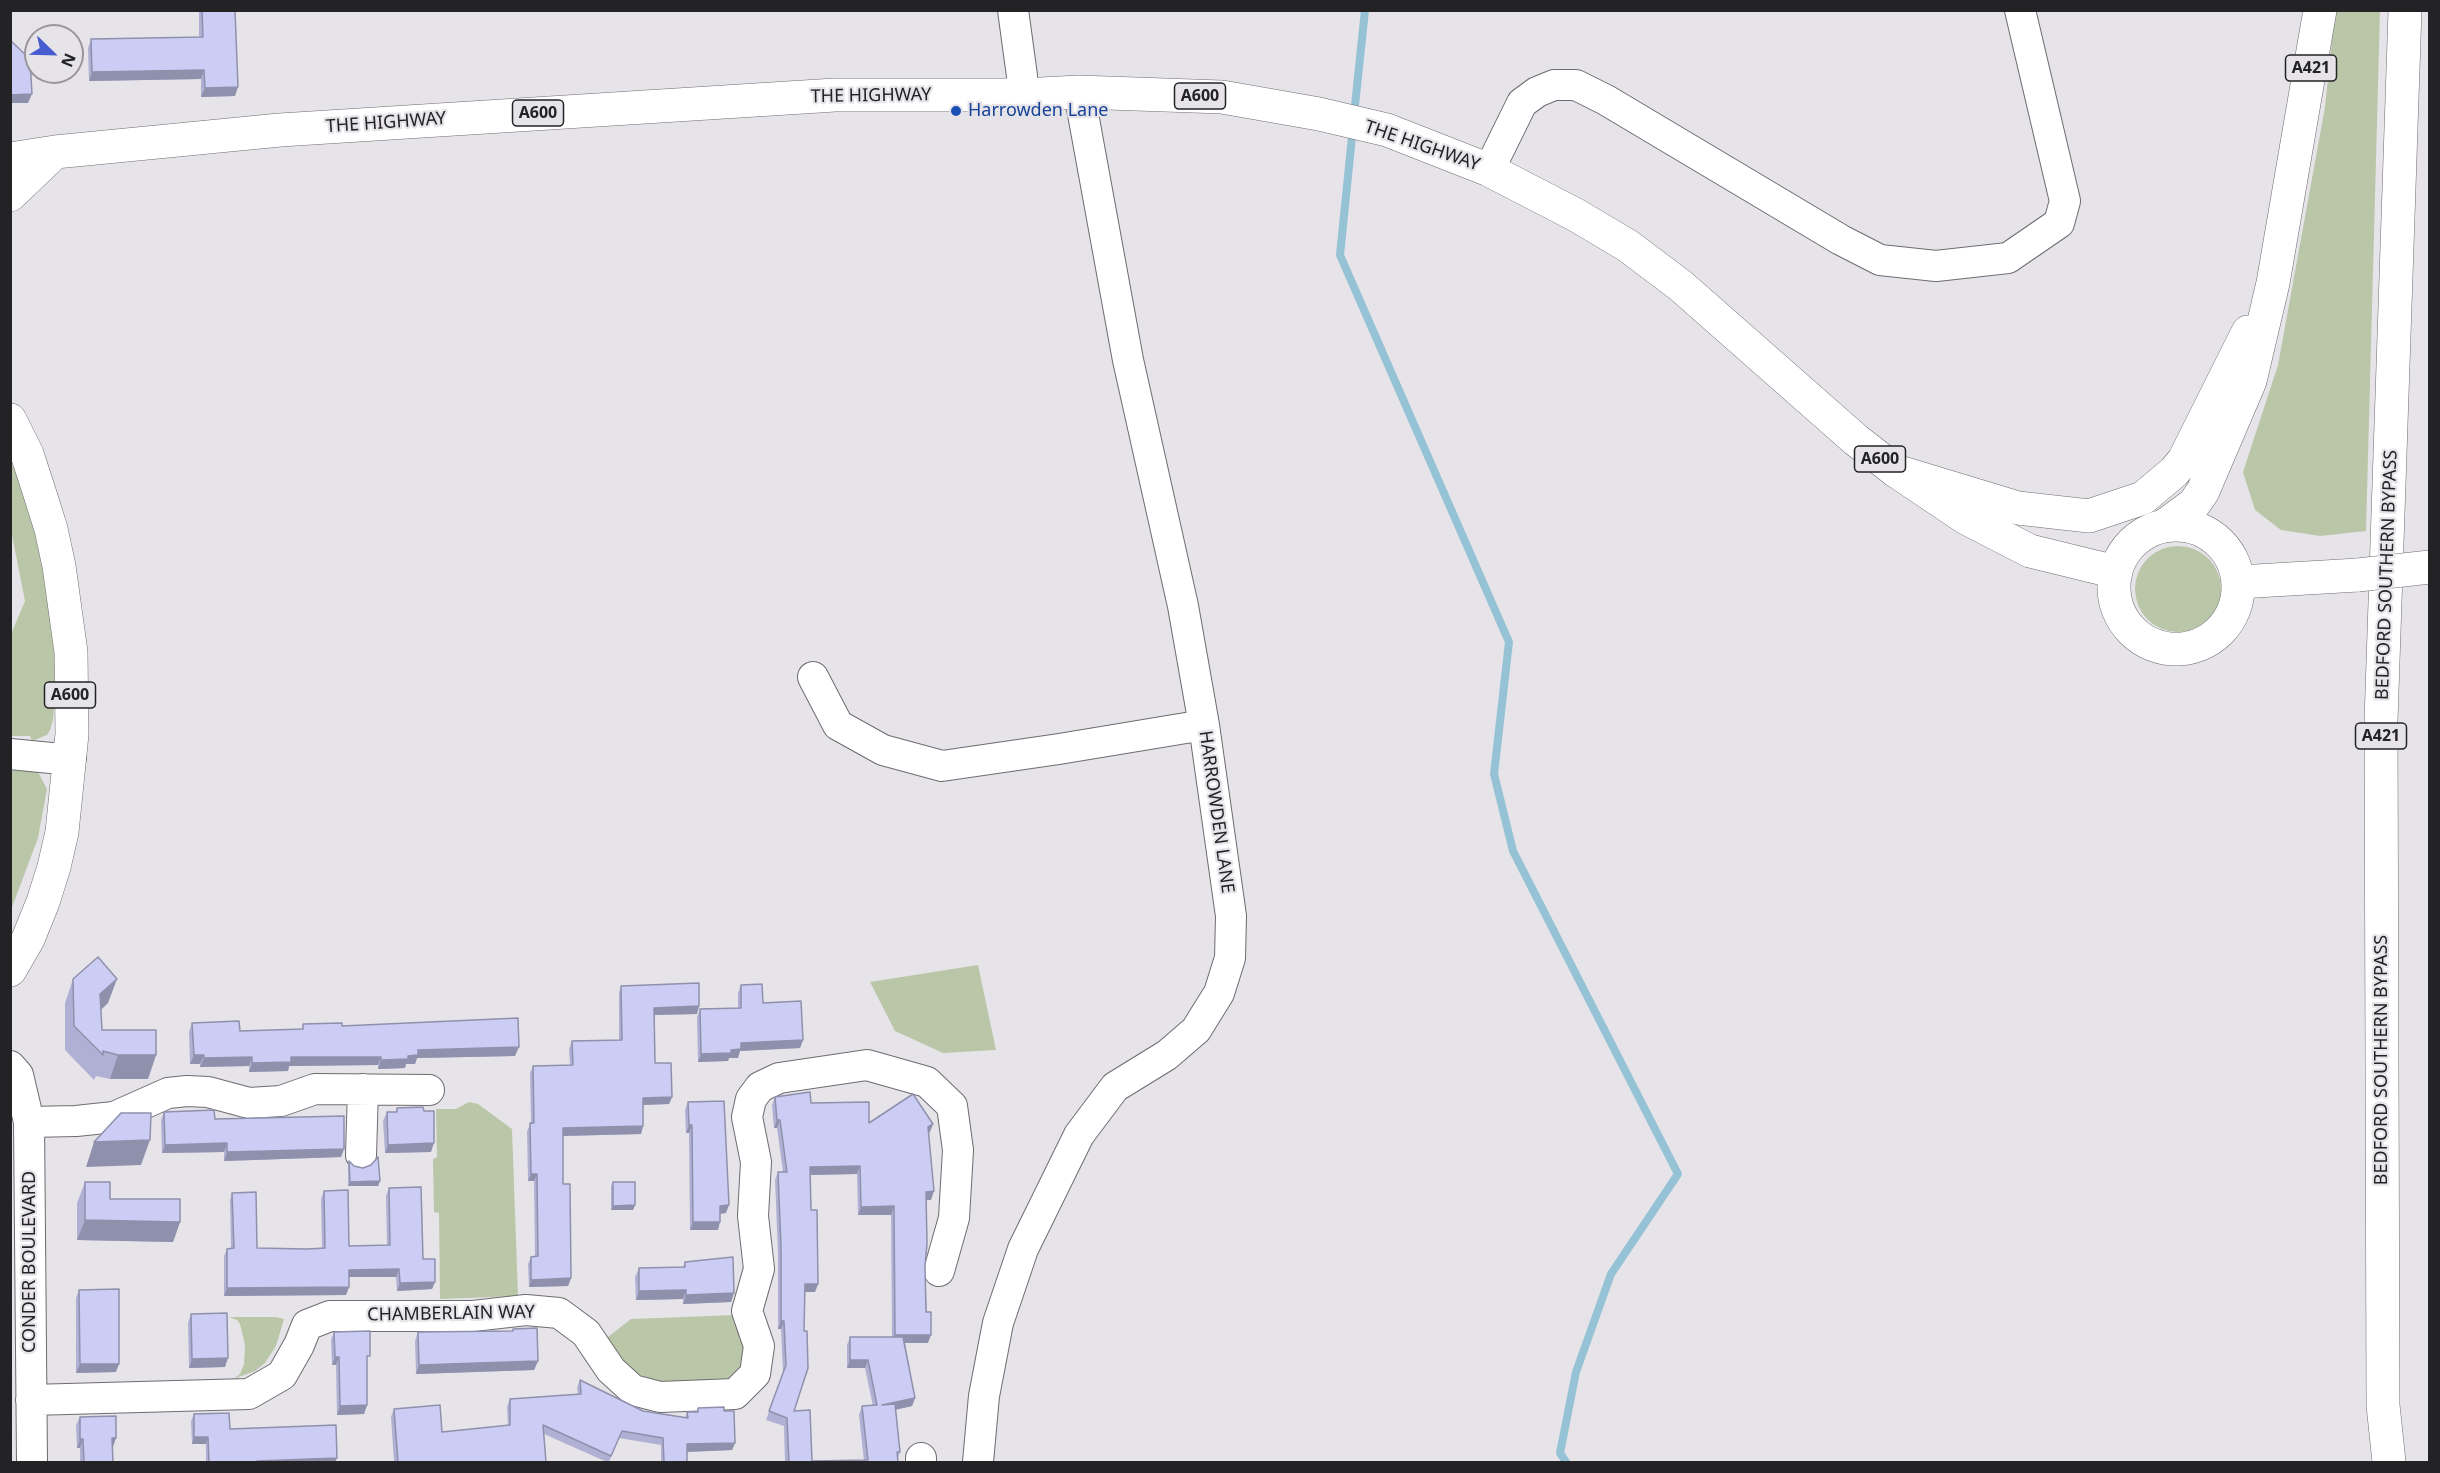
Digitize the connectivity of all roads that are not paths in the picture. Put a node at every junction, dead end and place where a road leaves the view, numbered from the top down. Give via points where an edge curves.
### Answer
1 (1012, 10) edge
2 (2020, 10) edge
3 (2320, 10) edge
4 (2405, 10) edge
5 (1079, 92) junction
6 (1022, 95) junction
7 (55, 152) junction
8 (10, 159) edge
9 (1489, 170) junction
10 (10, 195) edge
11 (2273, 283) junction
12 (10, 420) edge
13 (1896, 471) junction
14 (2164, 526) junction
15 (2430, 567) edge
16 (2116, 572) junction
17 (2239, 582) junction
18 (813, 677) dead end
19 (1204, 725) junction
20 (10, 754) edge
21 (71, 757) junction
22 (10, 970) edge
23 (10, 1066) edge
24 (363, 1089) junction
25 (429, 1090) dead end
26 (29, 1122) junction
27 (361, 1155) dead end
28 (939, 1271) dead end
29 (20, 1274) edge
30 (31, 1400) junction
31 (32, 1462) edge
32 (978, 1462) edge
33 (2389, 1462) edge

1 - 6 street
2 - 9 street via 2065,201 2059,223 2008,258 1936,266 1880,260 1576,85 1554,85 1522,103
3 - 11 main road, A421
4 - 33 main road, BEDFORD SOUTHERN BYPASS / A421 via 2381,720 2383,1393
5 - 6 main road, THE HIGHWAY / A600
5 - 9 main road, THE HIGHWAY / A600 via 1222,97 1319,114 1387,130
5 - 19 street, HARROWDEN LANE via 1128,360 1183,606
6 - 7 main road, THE HIGHWAY / A600 via 835,94 292,129
7 - 8 main road, THE HIGHWAY / A600
7 - 10 main road
9 - 13 main road, THE HIGHWAY / A600 via 1628,246 1682,286
11 - 13 main road, A421 via 2184,460 2143,498 2088,516 2018,508
11 - 14 main road, A421 via 2250,381 2222,449 2194,504
12 - 21 main road, A600 via 27,454 51,529 66,606 71,652
13 - 16 main road, A600 via 1966,518 2030,551
14 - 16 main road via 2133,542 2122,555
14 - 17 main road via 2185,525 2205,531 2222,544 2233,561
15 - 17 main road, bridge
16 - 17 main road via 2114,593 2120,614 2133,632 2150,644 2171,649 2193,647 2220,631 2237,603
18 - 19 street via 837,725 883,750 942,766
19 - 32 street, HARROWDEN LANE via 1231,916 1228,967 1219,993 1196,1030 1167,1055 1115,1087 1074,1145 1023,1249 998,1323 984,1396
20 - 21 street
21 - 22 main road, A600 via 62,832 44,902
23 - 26 street, CONDER BOULEVARD via 18,1075
24 - 25 street
24 - 26 street via 315,1089 280,1101 249,1103 187,1090 168,1093 114,1117
24 - 27 street
26 - 29 street, CONDER BOULEVARD
28 - 30 street, CHAMBERLAIN WAY via 966,1219 952,1106 927,1082 867,1065 779,1078 760,1087 751,1099 747,1117 756,1161 753,1216 759,1269 747,1311 759,1346 755,1374 735,1394 660,1397 633,1390 611,1370 586,1333 559,1313 526,1310 473,1316 330,1316 306,1324 282,1375 249,1394
29 - 30 street, CONDER BOULEVARD
30 - 31 street, CONDER BOULEVARD

